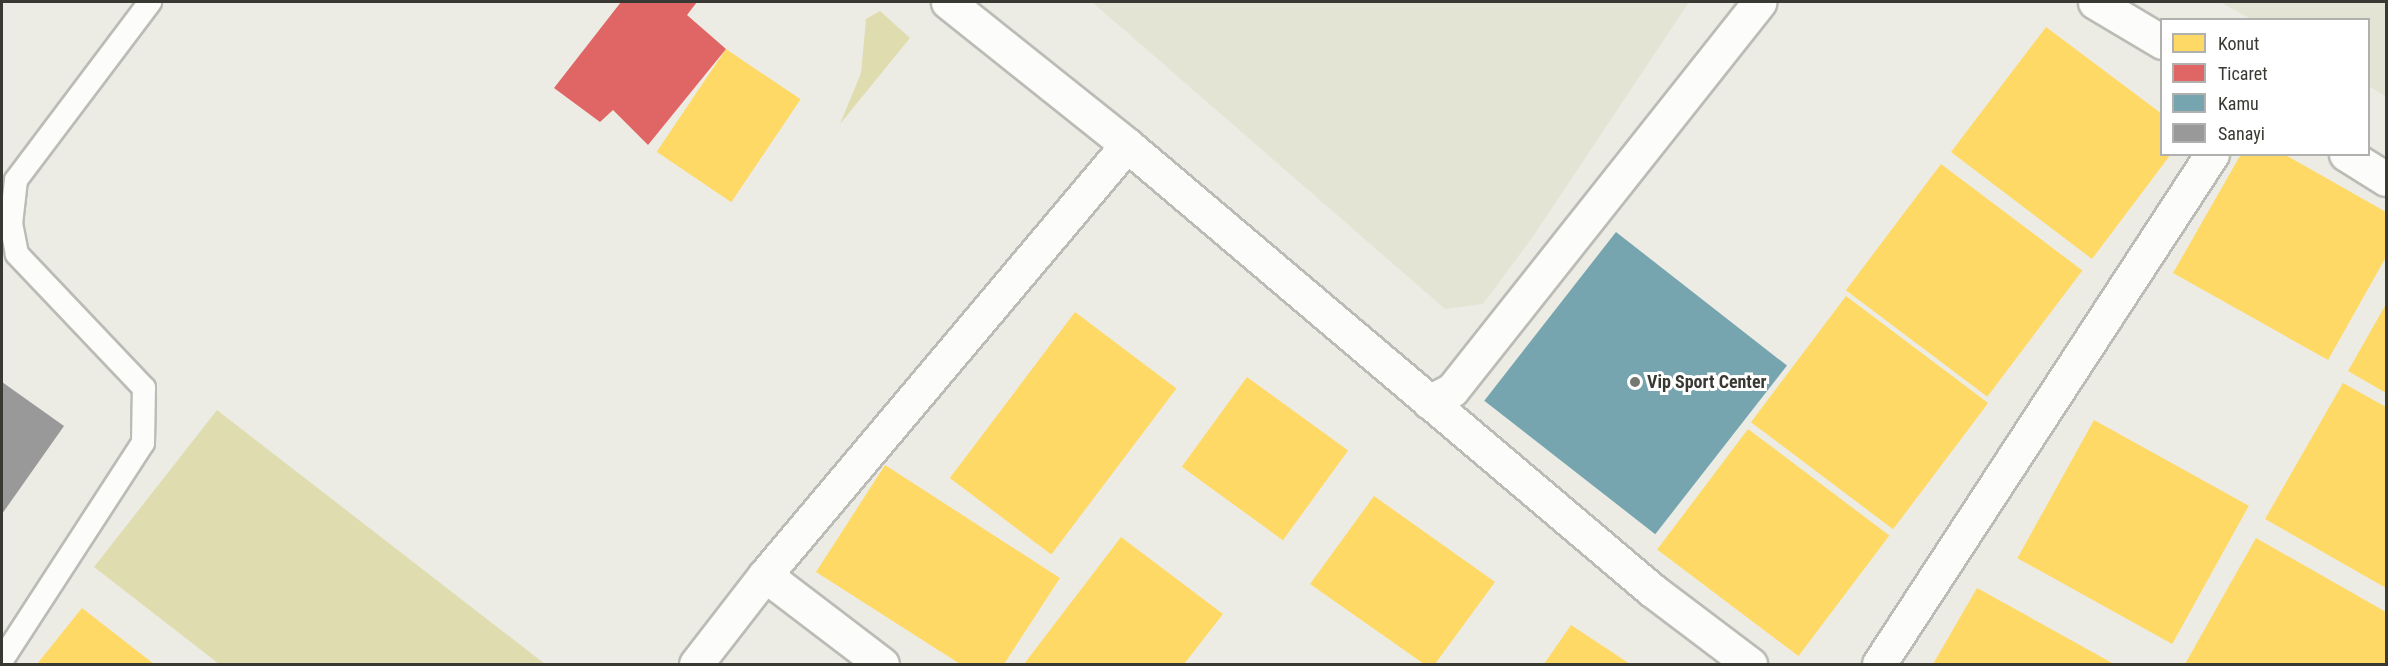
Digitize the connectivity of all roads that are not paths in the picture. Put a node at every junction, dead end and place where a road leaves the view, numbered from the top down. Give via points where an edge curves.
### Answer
1 (150, 2) edge
2 (948, 2) edge
3 (1759, 2) edge
4 (2096, 2) edge
5 (2160, 41) edge
6 (1128, 145) junction
7 (2211, 156) edge
8 (2349, 156) edge
9 (2386, 179) edge
10 (1429, 402) junction
11 (765, 575) junction
12 (2, 660) edge
13 (696, 664) edge
14 (882, 664) edge
15 (1750, 664) edge
16 (1879, 664) edge

1 - 12 lane via 16,180 11,224 17,255 144,388 143,443
2 - 6 street
3 - 10 street via 1452,390
4 - 5 street
6 - 10 street
6 - 11 street
7 - 16 street
8 - 9 street
10 - 15 street via 1652,590
11 - 13 street
11 - 14 street

